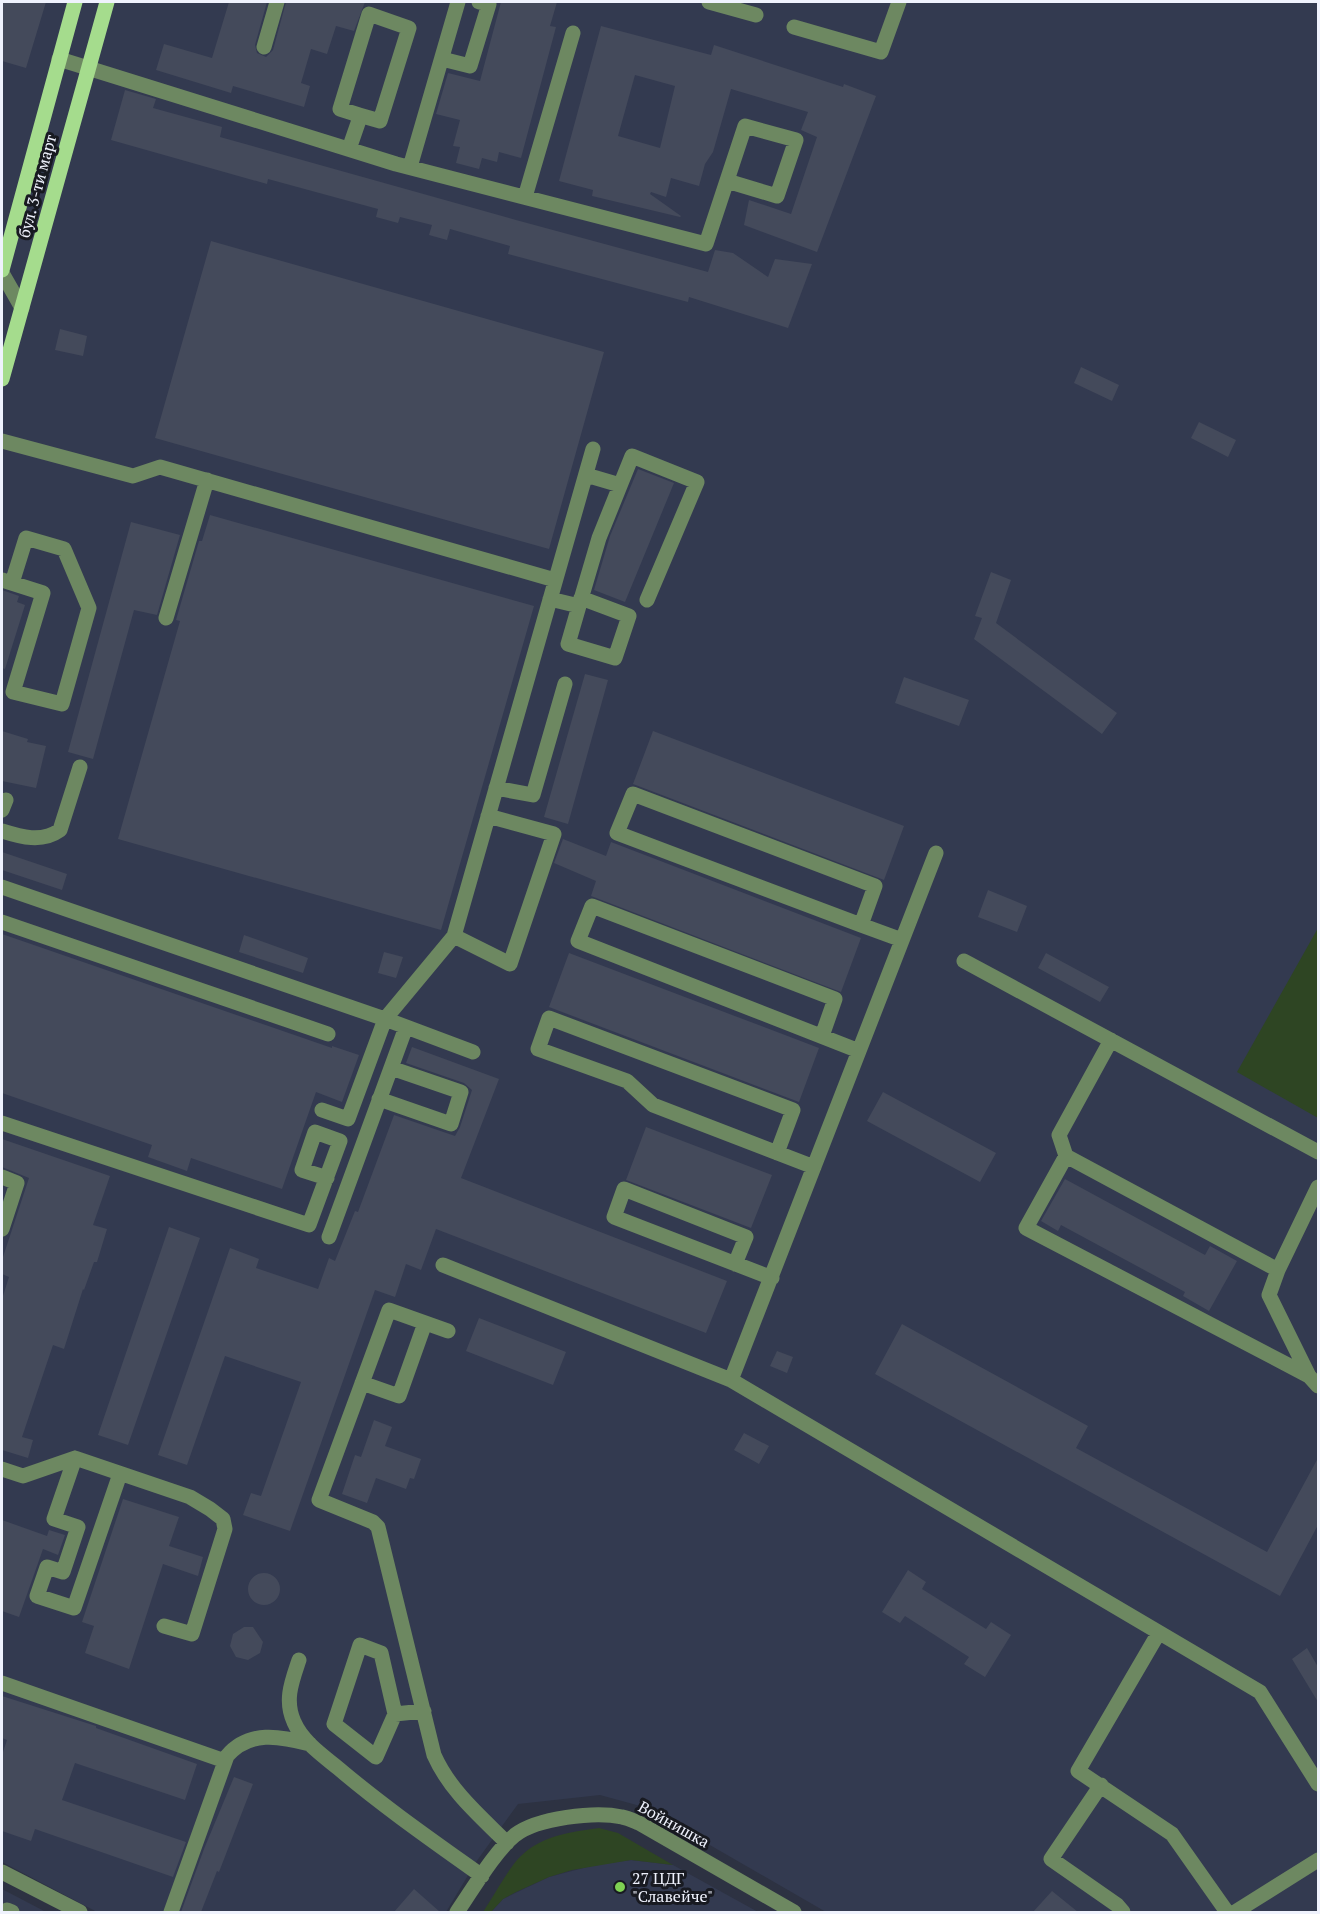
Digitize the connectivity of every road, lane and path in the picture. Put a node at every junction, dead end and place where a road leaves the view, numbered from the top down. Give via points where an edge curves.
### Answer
1 (75, 2) edge
2 (107, 2) edge
3 (277, 2) edge
4 (458, 2) edge
5 (481, 2) edge
6 (709, 2) edge
7 (899, 2) edge
8 (756, 15) dead end
9 (794, 27) dead end
10 (573, 33) dead end
11 (264, 47) dead end
12 (59, 59) junction
13 (442, 59) junction
14 (88, 69) junction
15 (359, 115) junction
16 (349, 149) junction
17 (410, 167) junction
18 (727, 181) junction
19 (525, 197) junction
20 (2, 272) edge
21 (22, 308) junction
22 (2, 377) edge
23 (2, 441) edge
24 (593, 449) dead end
25 (586, 475) junction
26 (207, 480) junction
27 (620, 485) junction
28 (555, 580) junction
29 (7, 582) edge
30 (550, 598) junction
31 (647, 600) dead end
32 (166, 618) dead end
33 (565, 684) dead end
34 (80, 767) dead end
35 (496, 788) junction
36 (488, 816) junction
37 (2, 831) edge
38 (936, 852) dead end
39 (2, 887) edge
40 (2, 922) edge
41 (861, 925) junction
42 (454, 936) junction
43 (902, 940) junction
44 (964, 961) dead end
45 (385, 1019) junction
46 (406, 1027) junction
47 (328, 1034) dead end
48 (822, 1036) junction
49 (1111, 1040) junction
50 (859, 1051) junction
51 (473, 1052) dead end
52 (391, 1068) junction
53 (379, 1099) junction
54 (322, 1110) dead end
55 (2, 1123) edge
56 (1318, 1152) edge
57 (777, 1153) junction
58 (1066, 1156) junction
59 (814, 1167) junction
60 (2, 1177) edge
61 (327, 1178) dead end
62 (1318, 1187) edge
63 (2, 1229) edge
64 (329, 1237) dead end
65 (735, 1264) junction
66 (443, 1265) dead end
67 (1278, 1270) junction
68 (772, 1278) junction
69 (425, 1323) junction
70 (448, 1331) dead end
71 (732, 1380) junction
72 (1314, 1381) edge
73 (362, 1383) junction
74 (75, 1458) junction
75 (2, 1469) edge
76 (120, 1473) junction
77 (164, 1626) dead end
78 (1158, 1634) junction
79 (299, 1660) dead end
80 (2, 1683) edge
81 (424, 1711) junction
82 (396, 1714) junction
83 (310, 1744) junction
84 (225, 1761) junction
85 (1318, 1784) edge
86 (1101, 1785) junction
87 (507, 1843) junction
88 (1318, 1860) edge
89 (2, 1872) edge
90 (482, 1876) junction
91 (80, 1912) edge
92 (171, 1912) edge
93 (457, 1912) edge
94 (794, 1912) edge
95 (1123, 1912) edge
96 (1227, 1912) edge
97 (1235, 1912) edge

1 - 12 main road, бул. 3-ти март
2 - 14 main road, бул. 3-ти март
3 - 11 street
4 - 13 street
5 - 13 street via 489,4 470,66
6 - 8 street
7 - 9 street via 881,52
10 - 19 street
12 - 14 street
12 - 20 main road, бул. 3-ти март
13 - 17 street
14 - 16 street
14 - 21 main road, бул. 3-ти март
15 - 15 street via 340,109 369,14 409,28 380,121
15 - 16 street
16 - 17 street
17 - 19 street
18 - 18 street via 745,126 795,140 777,196
18 - 19 street via 706,244
20 - 21 street
21 - 22 main road, бул. 3-ти март
23 - 26 street via 133,476 160,467
24 - 25 street
25 - 27 street
25 - 28 street
26 - 28 street
26 - 32 street
27 - 30 street via 580,602
27 - 31 street via 632,456 698,482
28 - 30 street
29 - 29 street via 26,538 64,549 89,608 62,704 13,692 43,593
30 - 35 street
33 - 35 street via 533,795
34 - 37 street via 60,830 44,838
35 - 36 street
36 - 42 street
36 - 42 street via 554,834 510,964
38 - 43 street
39 - 45 street
40 - 47 street
41 - 41 street via 875,886 633,794 617,833
41 - 43 street
42 - 45 street
43 - 50 street
44 - 49 street
45 - 46 street
45 - 54 street via 348,1119
46 - 51 street
46 - 52 street
48 - 48 street via 835,999 592,906 578,941
48 - 50 street
49 - 56 street
49 - 58 street via 1059,1135
50 - 59 street
52 - 53 street
52 - 53 street via 461,1092 451,1124
53 - 64 street
55 - 61 street via 309,1226
57 - 57 street via 793,1110 549,1018 538,1049 627,1081 653,1105
57 - 59 street
58 - 67 street
58 - 72 street via 1026,1228
59 - 68 street
60 - 63 street via 17,1183
62 - 67 street
65 - 65 street via 746,1237 624,1189 614,1217
65 - 68 street
66 - 71 street
67 - 72 street via 1269,1295
68 - 71 street
69 - 70 street
69 - 73 street via 389,1310
69 - 73 street via 399,1396
71 - 78 street
73 - 81 street via 319,1500 378,1527
74 - 75 street via 22,1476
74 - 76 street
74 - 76 street via 54,1519 78,1527 63,1572 47,1567 37,1596 74,1608
76 - 77 street via 190,1497 223,1519 225,1529 192,1634
78 - 85 street via 1260,1692
78 - 86 street via 1078,1771
79 - 83 street via 289,1689 289,1706 294,1723
80 - 84 street
81 - 82 street
81 - 87 street via 443,1774
82 - 82 street via 376,1757 334,1724 360,1645 381,1653
83 - 84 street via 261,1737 238,1746
83 - 90 street via 369,1794
84 - 92 street
86 - 95 street via 1051,1859
86 - 96 street via 1172,1834
87 - 90 street, Войнишка
87 - 94 street, Войнишка via 524,1830 568,1817 623,1816
88 - 97 street
89 - 91 street
90 - 93 street, Войнишка

